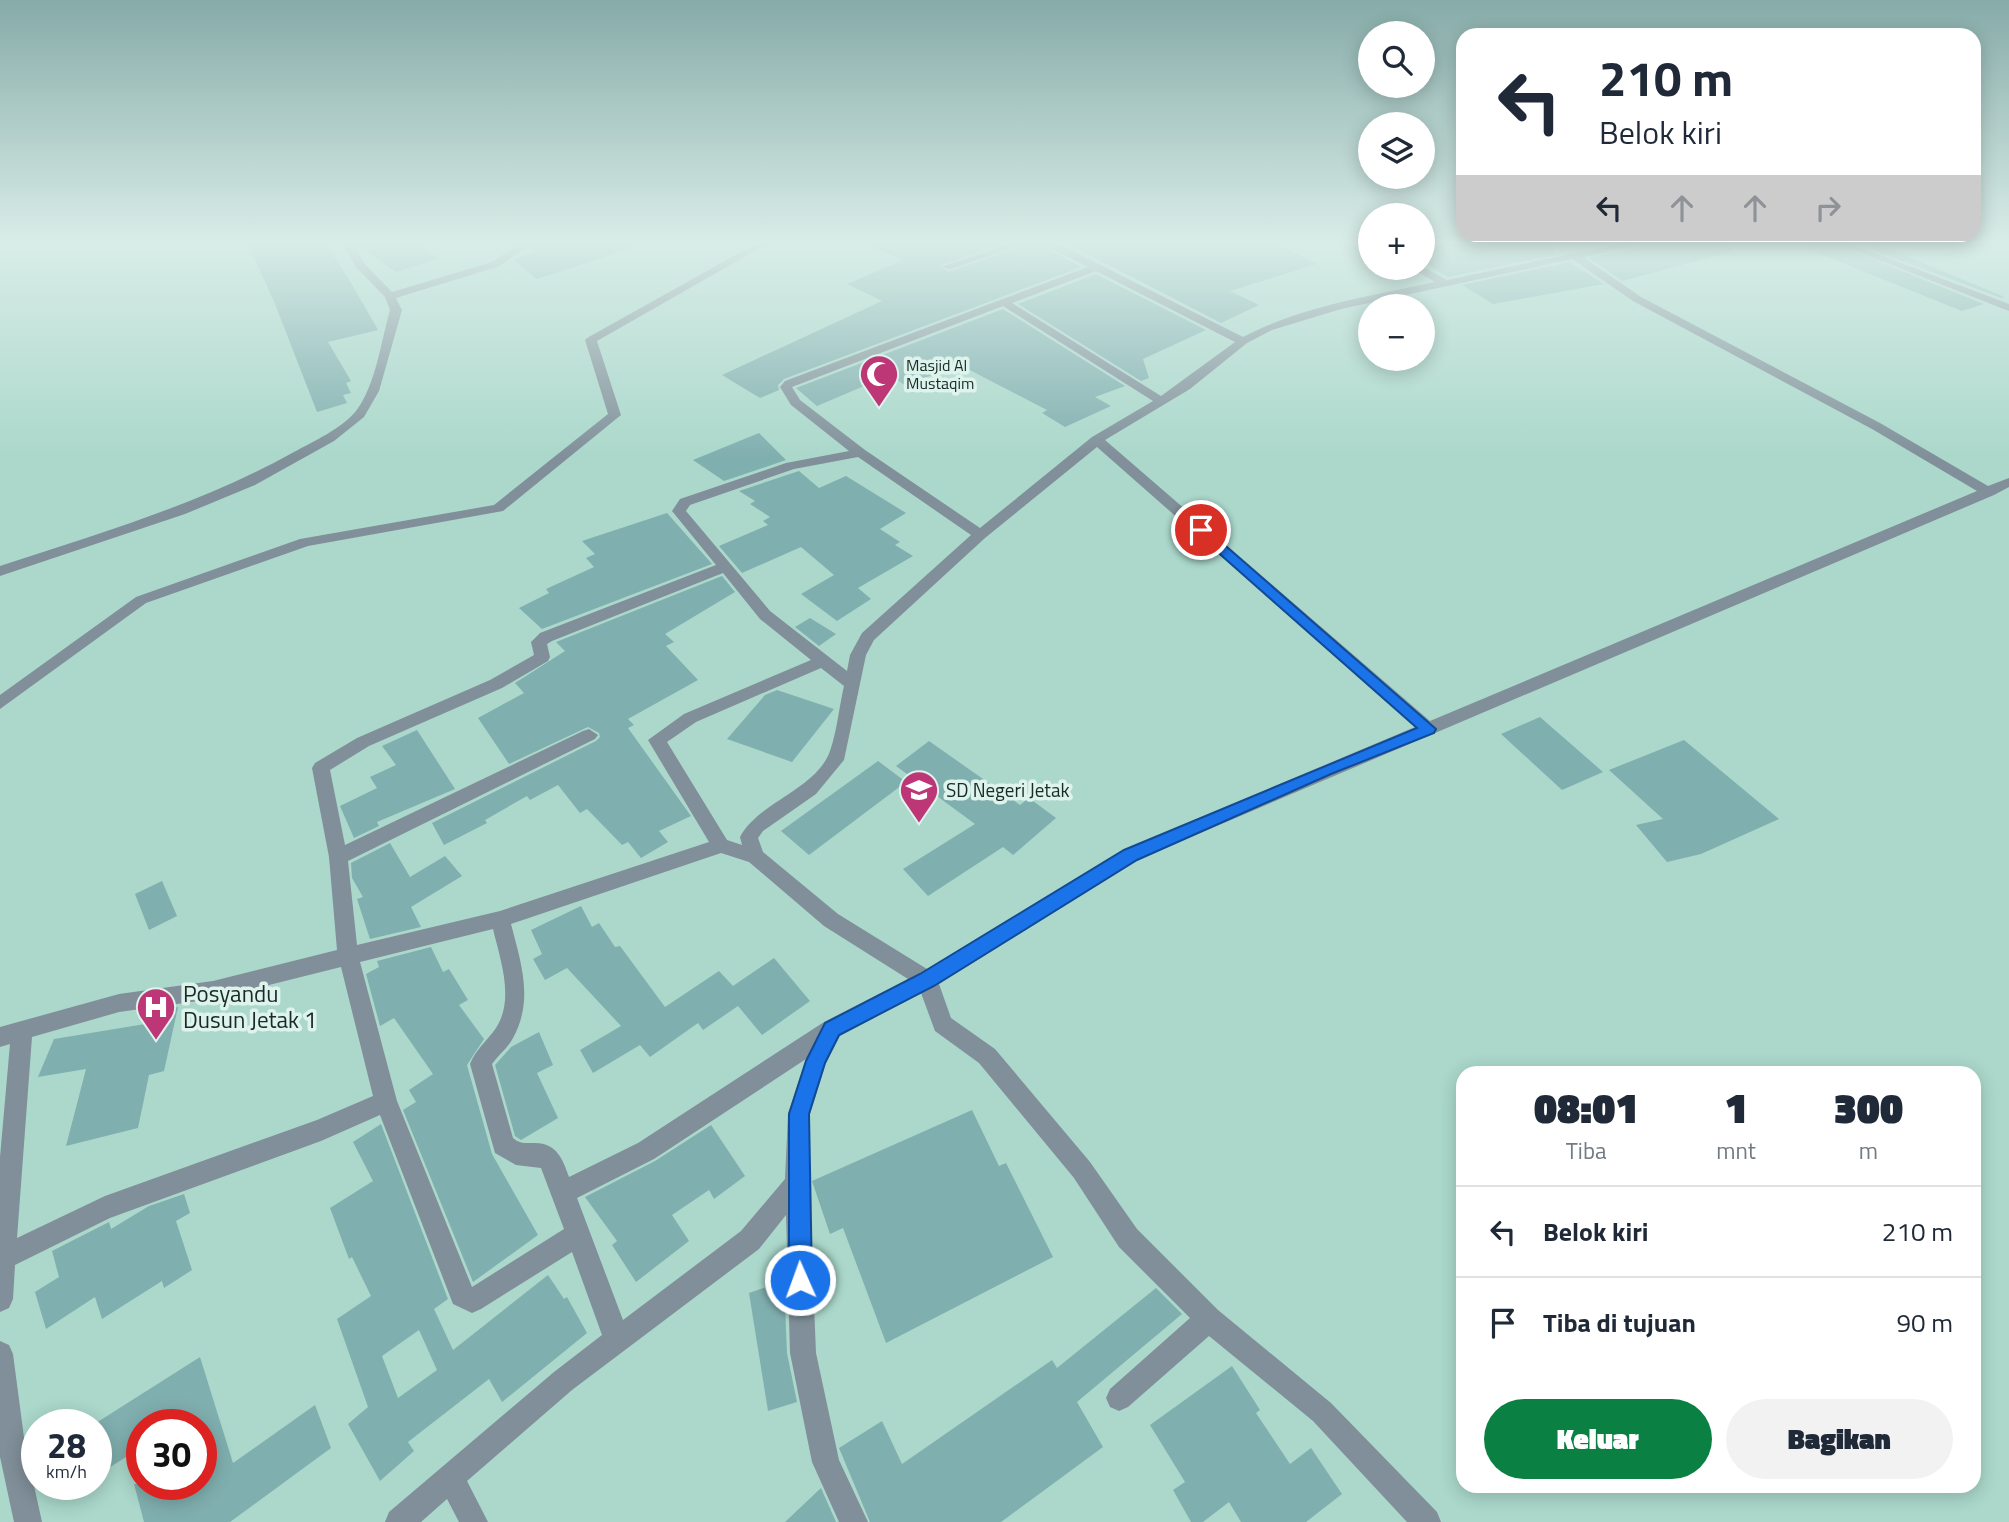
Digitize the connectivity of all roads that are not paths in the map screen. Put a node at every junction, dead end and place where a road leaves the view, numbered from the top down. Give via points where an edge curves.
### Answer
1 (395, 315) edge
2 (636, 315) edge
3 (969, 315) edge
4 (1024, 315) edge
5 (1191, 315) edge
6 (1308, 315) edge
7 (1667, 315) edge
8 (1244, 341) junction
9 (1161, 401) junction
10 (1097, 440) junction
11 (860, 453) junction
12 (2009, 482) edge
13 (1989, 492) junction
14 (980, 535) junction
15 (725, 567) junction
16 (0, 571) edge
17 (822, 661) junction
18 (851, 683) junction
19 (0, 703) edge
20 (1429, 729) junction
21 (589, 735) dead end
22 (721, 846) junction
23 (755, 856) junction
24 (338, 857) junction
25 (500, 919) junction
26 (348, 956) junction
27 (927, 980) junction
28 (832, 1029) junction
29 (11, 1034) edge
30 (386, 1101) junction
31 (797, 1183) junction
32 (563, 1193) junction
33 (578, 1234) junction
34 (1, 1259) edge
35 (0, 1298) edge
36 (1209, 1319) junction
37 (617, 1340) junction
38 (0, 1354) edge
39 (1119, 1398) dead end
40 (451, 1479) junction
41 (28, 1522) edge
42 (399, 1522) edge
43 (474, 1522) edge
44 (854, 1522) edge
45 (1427, 1522) edge

1 - 16 street via 373,391 360,414 329,438 250,482 180,511
2 - 19 street via 592,340 615,415 498,508 305,542 141,600
3 - 11 street via 786,387 794,402
4 - 9 street
5 - 8 street
6 - 8 street via 1283,321
7 - 13 street
8 - 9 street via 1217,365
9 - 10 street
10 - 14 street
10 - 20 street
11 - 14 street
11 - 15 street via 791,466 685,502 680,511
12 - 13 street
13 - 20 street
14 - 18 street via 868,637
15 - 17 street via 765,615
15 - 24 street via 546,637 539,642 542,657 517,673 333,757 321,768
17 - 18 street
17 - 22 street via 690,718 657,740
18 - 23 street via 838,755 810,789 757,826 749,837
20 - 27 street via 1130,855
21 - 24 street
22 - 23 street
22 - 25 street
23 - 27 street via 831,920
24 - 26 street
25 - 26 street
25 - 32 street via 517,995 506,1030 484,1053 481,1064 503,1145 517,1154 537,1152 548,1157
26 - 29 street via 213,990 119,1003
26 - 30 street
27 - 28 street
27 - 36 street via 943,1024 987,1056 1082,1170 1128,1238
28 - 31 street via 799,1114
28 - 32 street via 646,1151
29 - 34 street
30 - 33 street via 462,1295 472,1300 484,1294
30 - 34 street via 321,1130 105,1208
31 - 37 street via 750,1240
31 - 44 street via 803,1353 826,1462
32 - 33 street
33 - 37 street
34 - 35 street
36 - 39 street
36 - 45 street via 1322,1412
37 - 40 street
38 - 41 street via 11,1446
40 - 42 street
40 - 43 street

